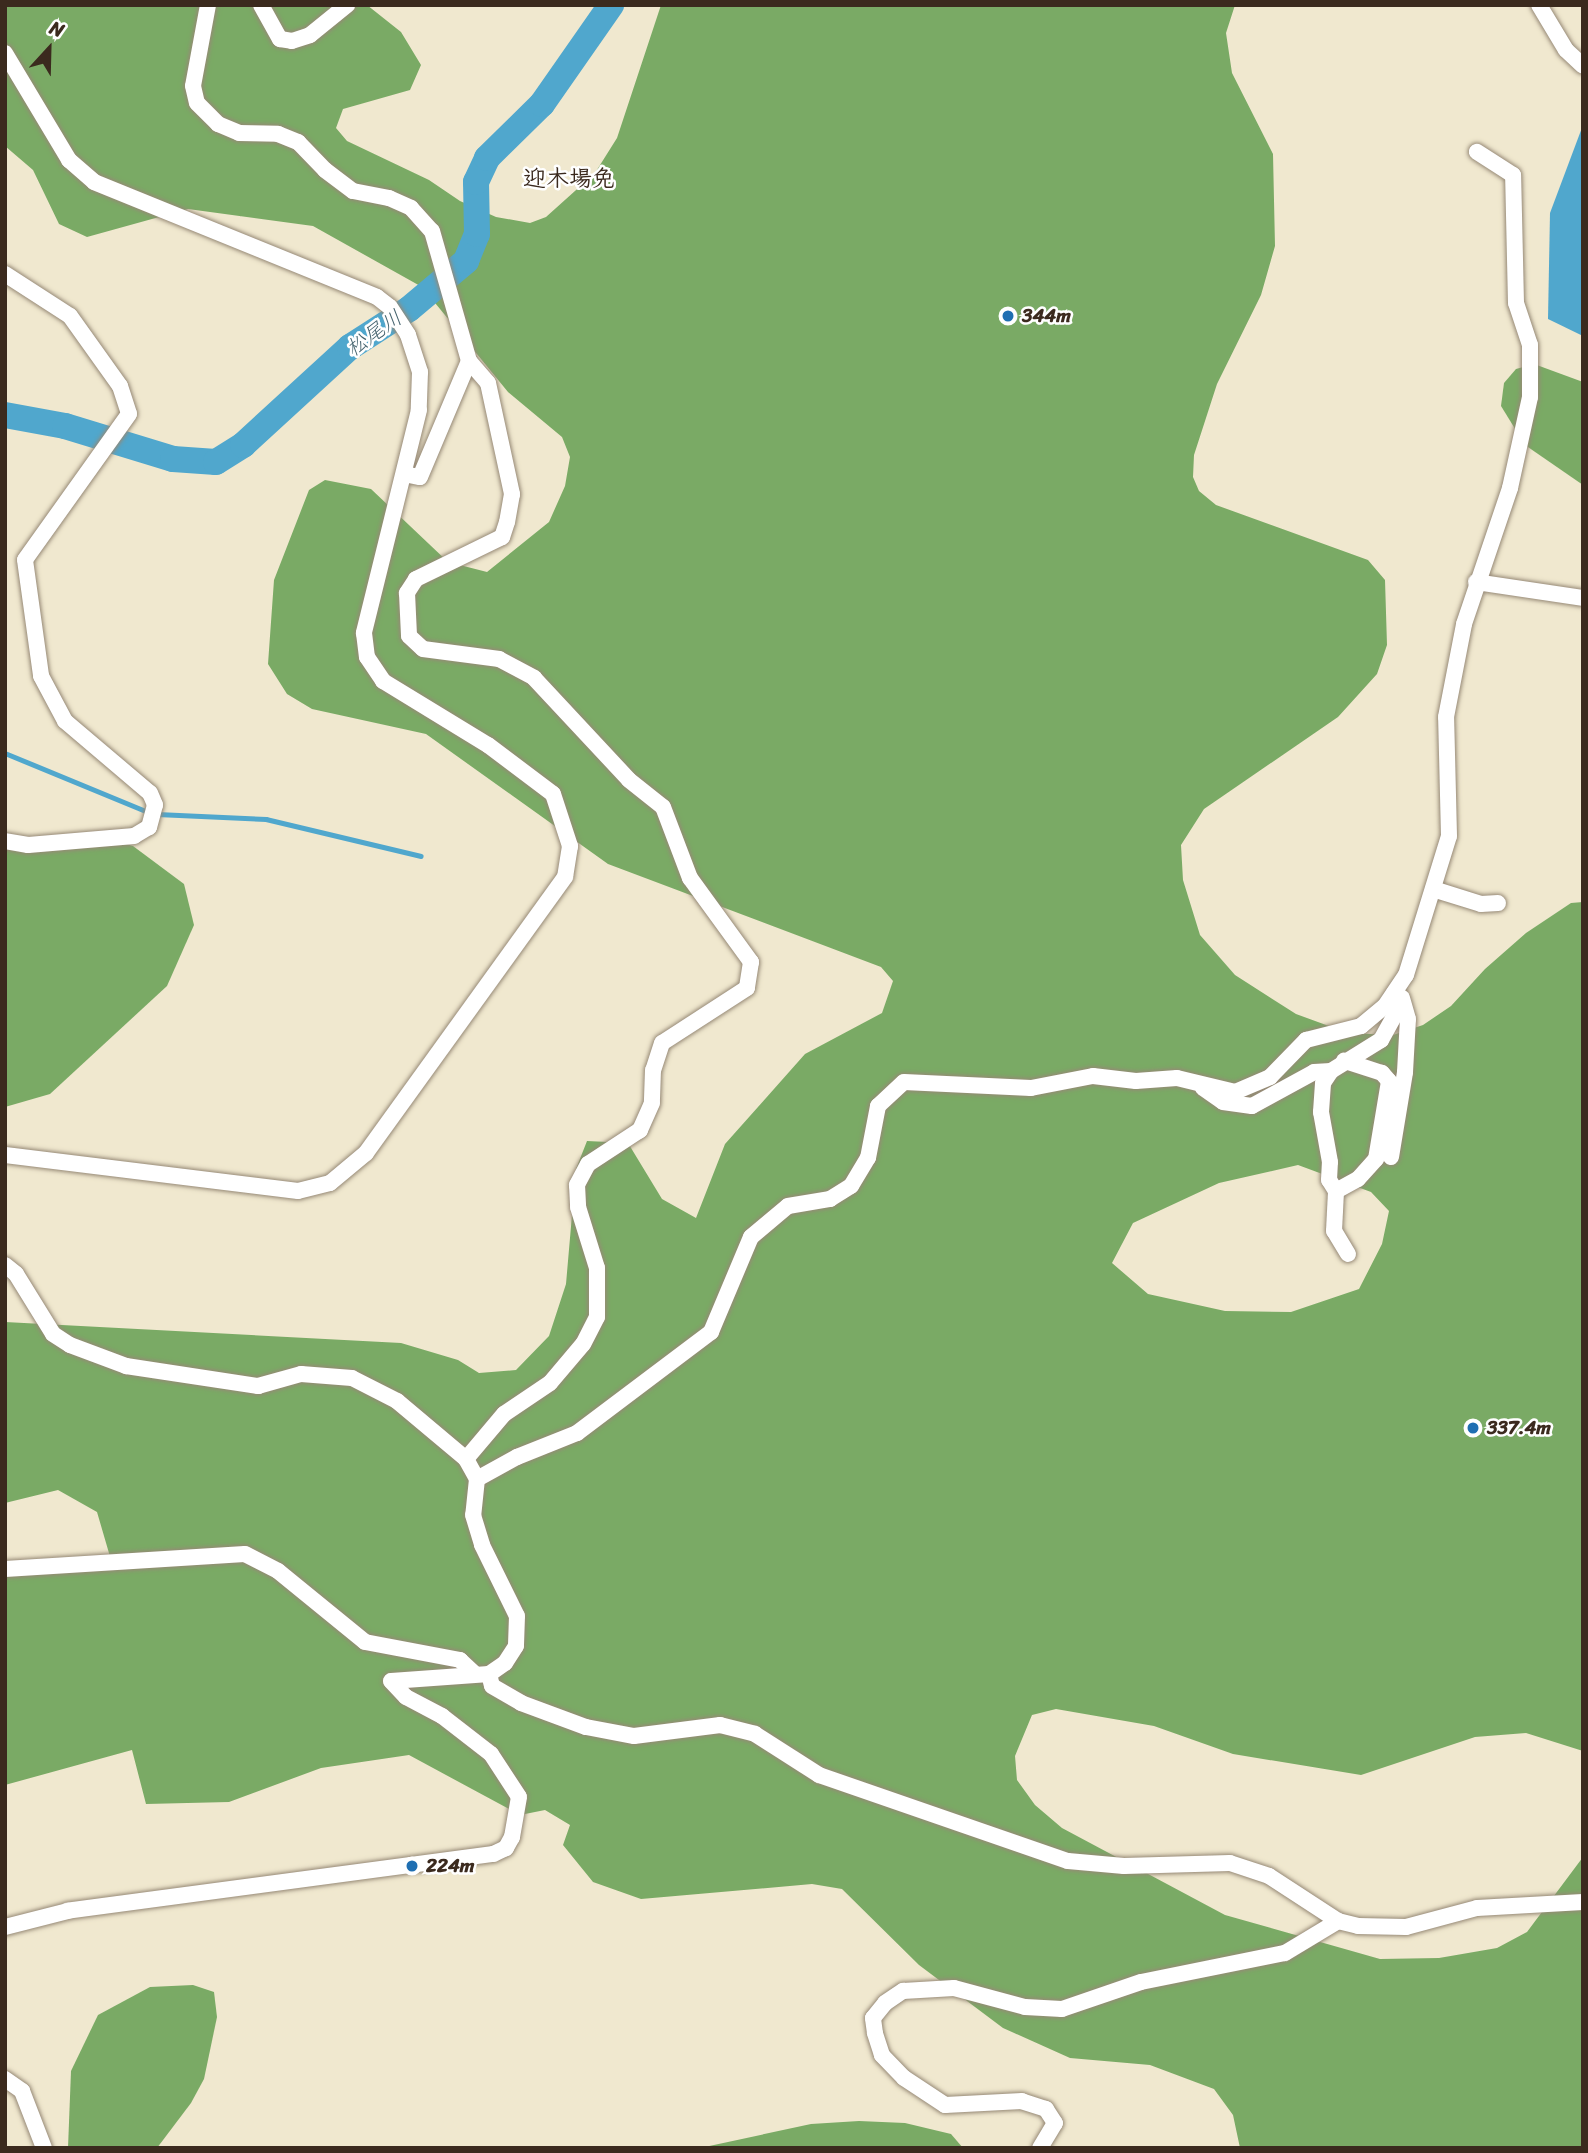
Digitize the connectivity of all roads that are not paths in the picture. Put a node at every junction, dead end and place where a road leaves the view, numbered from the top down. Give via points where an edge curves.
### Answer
1 (208, 5) edge
2 (261, 5) edge
3 (347, 5) edge
4 (1539, 5) edge
5 (5, 53) edge
6 (1583, 66) edge
7 (1477, 152) dead end
8 (5, 274) edge
9 (469, 361) junction
10 (404, 474) junction
11 (1476, 582) junction
12 (1583, 598) edge
13 (5, 841) edge
14 (1433, 889) junction
15 (1498, 903) dead end
16 (1394, 993) junction
17 (1338, 1066) junction
18 (1195, 1083) junction
19 (5, 1154) edge
20 (1391, 1157) dead end
21 (1336, 1191) junction
22 (1348, 1254) dead end
23 (5, 1265) edge
24 (467, 1458) junction
25 (477, 1479) junction
26 (5, 1569) edge
27 (482, 1674) junction
28 (1583, 1902) edge
29 (1338, 1921) junction
30 (5, 1927) edge
31 (5, 2079) edge
32 (44, 2148) edge
33 (1041, 2148) edge

1 - 9 street via 193,86 197,103 218,124 239,133 278,134 298,142 324,170 353,191 411,208 432,231
2 - 3 street via 280,39 292,41 310,35
4 - 6 street via 1566,50
5 - 10 street via 69,160 94,182 390,307 408,335 420,372 419,410
7 - 11 street via 1513,175 1516,303 1530,345 1531,397 1510,488
8 - 13 street via 70,316 120,386 128,414 25,560 41,676 65,721 150,793 155,805 149,827 134,836 28,845
9 - 10 street via 420,477
9 - 24 street via 488,383 512,494 507,522 502,537 416,579 407,593 409,636 423,649 499,659 534,678 629,780 663,807 690,878 751,962 747,988 662,1043 653,1070 652,1103 640,1130 588,1164 577,1185 578,1207 597,1268 597,1317 583,1344 550,1383 505,1414
10 - 19 street via 364,633 367,657 383,681 488,745 553,794 570,846 565,877 366,1153 330,1183 298,1191
11 - 12 street
11 - 14 street via 1446,717 1449,836
14 - 15 street via 1481,904
14 - 16 street via 1406,975
16 - 17 street via 1399,1008 1381,1040
16 - 18 street via 1361,1026 1306,1040 1270,1077 1235,1092
16 - 20 street via 1403,999 1408,1019 1405,1072
17 - 18 street via 1314,1072 1252,1107 1223,1102
17 - 21 street via 1323,1083 1321,1112 1329,1180
17 - 21 street via 1382,1073 1389,1081 1376,1159 1358,1179
18 - 25 street via 1093,1076 1031,1088 905,1082 878,1106 868,1158 851,1186 830,1199 788,1206 751,1237 711,1332 577,1433 516,1457
21 - 22 street via 1334,1231
23 - 24 street via 16,1274 53,1334 70,1345 126,1366 258,1386 301,1374 352,1378 397,1401
24 - 25 street
25 - 27 street via 473,1515 482,1545 517,1616 516,1647 505,1663
26 - 27 street via 245,1555 278,1571 365,1642 460,1660
27 - 29 street via 492,1686 521,1703 586,1727 634,1736 720,1725 755,1734 818,1775 1068,1861 1124,1866 1230,1863 1269,1876
27 - 30 street via 391,1681 406,1697 442,1716 491,1754 510,1779 519,1797 506,1848 412,1866 68,1911
28 - 29 street via 1477,1908 1406,1927
29 - 33 street via 1286,1953 1141,1982 1062,2009 1025,2007 954,1988 903,1991 885,2003 873,2018 875,2033 882,2054 904,2078 946,2105 1022,2101 1046,2109 1055,2123
31 - 32 street via 22,2091

